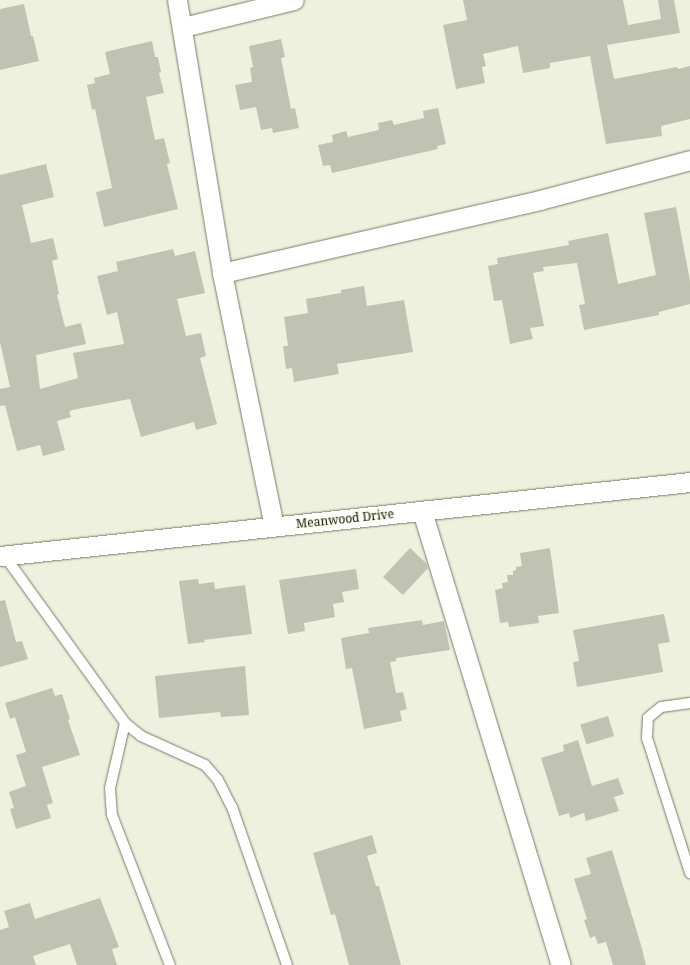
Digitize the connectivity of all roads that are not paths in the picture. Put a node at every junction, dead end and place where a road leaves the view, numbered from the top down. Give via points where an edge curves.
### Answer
1 (177, 0) edge
2 (294, 0) edge
3 (183, 27) junction
4 (690, 160) edge
5 (222, 273) junction
6 (690, 482) edge
7 (422, 512) junction
8 (274, 526) junction
9 (2, 556) edge
10 (690, 703) edge
11 (125, 723) junction
12 (690, 873) edge
13 (170, 965) edge
14 (287, 965) edge
15 (561, 965) edge

1 - 3 street
2 - 3 street
3 - 5 street
4 - 5 street via 540,200
5 - 8 street
6 - 7 street, Meanwood Drive
7 - 8 street, Meanwood Drive
7 - 15 street
8 - 9 street, Meanwood Drive
9 - 11 lane
10 - 12 lane via 661,707 648,718 647,738
11 - 13 lane via 110,788 112,815
11 - 14 lane via 141,736 205,765 218,780 232,807

